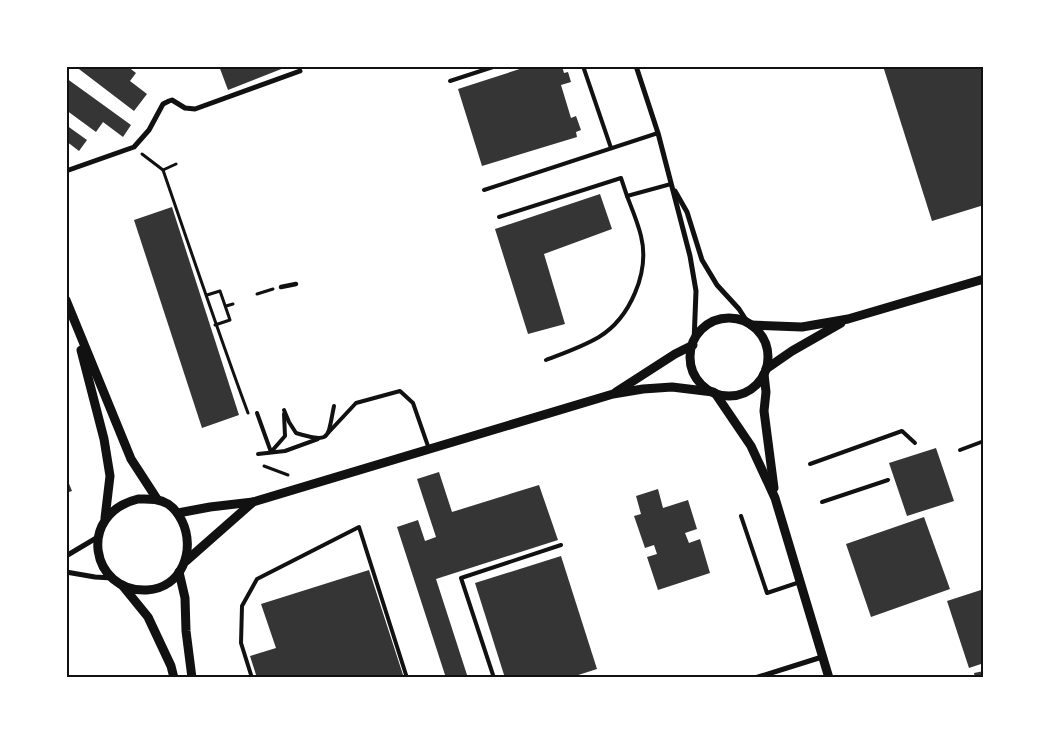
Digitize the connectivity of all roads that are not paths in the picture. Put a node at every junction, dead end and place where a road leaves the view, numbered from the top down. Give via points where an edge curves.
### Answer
1 (496, 66) edge
2 (583, 66) edge
3 (636, 66) edge
4 (300, 72) dead end
5 (450, 81) dead end
6 (658, 133) junction
7 (611, 148) junction
8 (66, 171) edge
9 (671, 184) junction
10 (484, 190) dead end
11 (627, 196) junction
12 (499, 216) dead end
13 (984, 279) edge
14 (296, 284) dead end
15 (281, 287) road end
16 (66, 300) edge
17 (71, 312) junction
18 (848, 319) junction
19 (750, 324) junction
20 (693, 343) junction
21 (546, 360) dead end
22 (765, 372) junction
23 (714, 392) junction
24 (612, 394) junction
25 (334, 406) dead end
26 (257, 413) dead end
27 (328, 433) junction
28 (318, 439) junction
29 (984, 441) edge
30 (915, 443) dead end
31 (429, 449) junction
32 (960, 450) dead end
33 (271, 452) junction
34 (258, 454) dead end
35 (810, 464) dead end
36 (888, 480) dead end
37 (775, 498) junction
38 (157, 499) junction
39 (253, 502) junction
40 (822, 502) dead end
41 (178, 513) junction
42 (742, 516) dead end
43 (105, 519) junction
44 (98, 537) junction
45 (561, 545) dead end
46 (66, 556) edge
47 (185, 561) junction
48 (66, 572) edge
49 (179, 572) junction
50 (112, 578) junction
51 (800, 582) junction
52 (122, 585) junction
53 (822, 657) junction
54 (174, 678) edge
55 (192, 678) edge
56 (252, 678) edge
57 (407, 678) edge
58 (494, 678) edge
59 (755, 678) edge
60 (829, 678) edge

1 - 5 lane
2 - 7 lane
3 - 6 street
4 - 8 street via 195,109 169,100 134,147
6 - 7 lane
6 - 9 street
7 - 10 lane
9 - 11 lane
9 - 19 street via 687,212 702,260 717,285
9 - 20 street via 696,291
11 - 12 lane via 621,178
11 - 21 lane via 642,237 643,266 635,294 620,317 600,336
13 - 18 street
14 - 15 street
16 - 17 street
17 - 38 street via 131,459
17 - 43 street via 104,439 110,476
18 - 19 street via 802,327
18 - 22 street via 792,351
19 - 20 street via 728,318 714,322 702,330
19 - 22 street via 766,345 768,361
20 - 23 street via 691,358 694,372
20 - 24 street
22 - 23 street via 756,385 744,393 730,396
22 - 37 street via 765,419
23 - 24 street via 672,387
23 - 37 street via 751,446
24 - 31 street
25 - 27 lane
26 - 33 lane
27 - 28 lane
27 - 31 lane via 356,403 400,391 413,403
28 - 33 lane via 285,451
28 - 33 lane via 296,433 284,410 285,436
29 - 32 lane
30 - 35 lane via 902,431
31 - 39 street
33 - 34 lane
36 - 40 lane
37 - 51 street
38 - 41 street
38 - 43 street via 126,502
39 - 41 street
39 - 47 street
41 - 47 street via 188,536
42 - 51 lane via 767,593
43 - 44 street
44 - 46 street
44 - 50 street via 98,554
45 - 58 lane via 461,578
47 - 49 street
48 - 50 street
49 - 52 street via 166,584 148,590
49 - 55 street via 185,598
50 - 52 street
51 - 53 street
52 - 54 street via 148,617
53 - 59 street
53 - 60 street
56 - 57 lane via 241,642 242,606 257,579 360,527

